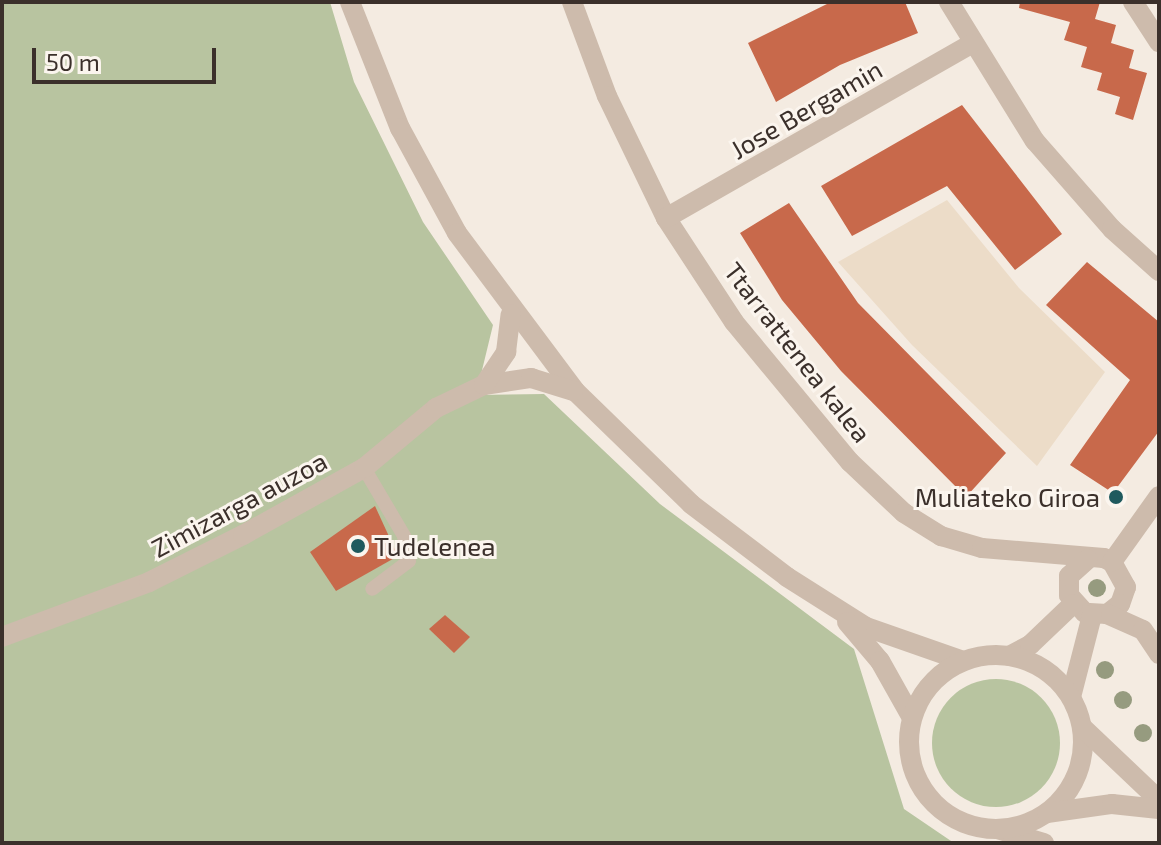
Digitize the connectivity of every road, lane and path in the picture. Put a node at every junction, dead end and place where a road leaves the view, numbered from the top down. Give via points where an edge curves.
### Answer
1 (350, 2) edge
2 (572, 2) edge
3 (949, 2) edge
4 (1133, 2) edge
5 (1159, 42) edge
6 (971, 44) junction
7 (666, 218) junction
8 (1159, 271) edge
9 (511, 314) junction
10 (484, 385) junction
11 (575, 391) junction
12 (364, 468) junction
13 (1159, 496) edge
14 (1030, 555) junction
15 (1088, 559) junction
16 (1112, 562) junction
17 (1126, 587) junction
18 (372, 589) dead end
19 (1070, 595) junction
20 (836, 611) junction
21 (1100, 615) junction
22 (2, 637) edge
23 (1155, 648) edge
24 (1009, 656) junction
25 (963, 661) junction
26 (1071, 697) junction
27 (912, 718) junction
28 (1082, 727) junction
29 (1159, 800) edge
30 (1159, 809) edge
31 (1047, 813) junction
32 (997, 829) junction
33 (1044, 843) edge

1 - 9 street via 427,181
2 - 7 street, Ttarrattenea kalea via 607,96
3 - 6 street
4 - 5 street
6 - 7 street, Jose Bergamin
6 - 8 street via 1065,178
7 - 14 street, Ttarrattenea kalea via 734,322 802,408 904,513 961,543
9 - 10 street via 506,352
9 - 11 street
10 - 11 street via 531,378
10 - 12 street, Zimizarga auzoa via 436,408
11 - 20 street via 691,504
12 - 18 lane via 404,536 409,561
12 - 22 street, Zimizarga auzoa via 149,582
13 - 16 street
14 - 15 street, Ttarrattenea kalea
14 - 19 street
15 - 16 street
15 - 19 street via 1074,569
16 - 17 street
17 - 21 street via 1120,604
17 - 23 street
19 - 21 street
19 - 24 street via 1048,631
20 - 25 street via 898,642
20 - 27 street via 880,661
21 - 23 street via 1132,622
21 - 26 street
24 - 25 street
24 - 26 street via 1044,669
25 - 27 street via 931,683
26 - 28 street
27 - 32 street via 910,758 926,795 957,820
28 - 29 street
28 - 31 street via 1072,784
30 - 31 street via 1112,804
31 - 32 street
32 - 33 street

